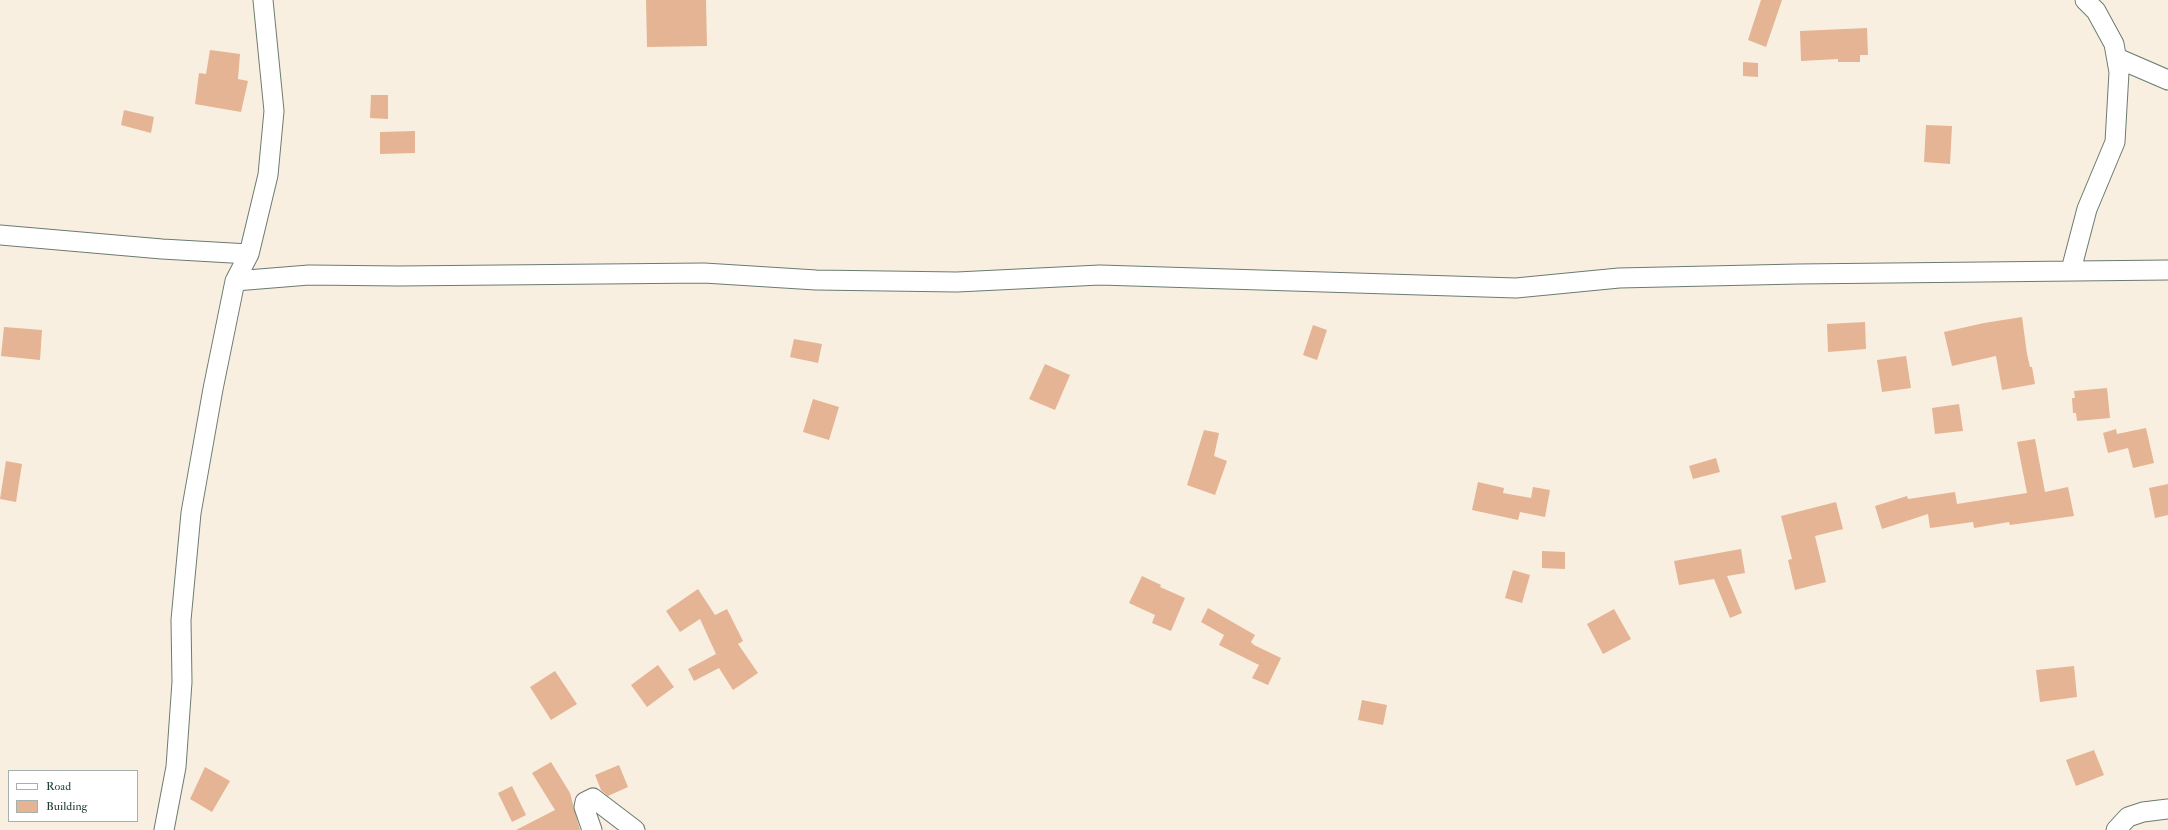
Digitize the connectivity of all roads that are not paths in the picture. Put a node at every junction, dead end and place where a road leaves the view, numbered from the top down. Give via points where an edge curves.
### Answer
1 (263, 0) edge
2 (2085, 0) edge
3 (2117, 58) junction
4 (2168, 80) edge
5 (0, 235) edge
6 (249, 254) junction
7 (2072, 270) junction
8 (2168, 270) edge
9 (235, 281) junction
10 (2168, 809) edge
11 (164, 830) edge
12 (592, 830) edge
13 (635, 830) edge
14 (2116, 830) edge

1 - 6 street via 274,111 268,175
2 - 3 street via 2096,11 2111,38
3 - 4 street
3 - 7 street via 2119,72 2115,142 2087,209
5 - 6 street
6 - 9 street
7 - 8 street
7 - 9 street via 1619,278 1516,288 1100,275 957,282 816,280 704,273 309,275
9 - 11 street via 191,513 181,620 182,682 176,759
10 - 14 street via 2143,812 2128,818
12 - 13 street via 584,807 585,802 593,798

